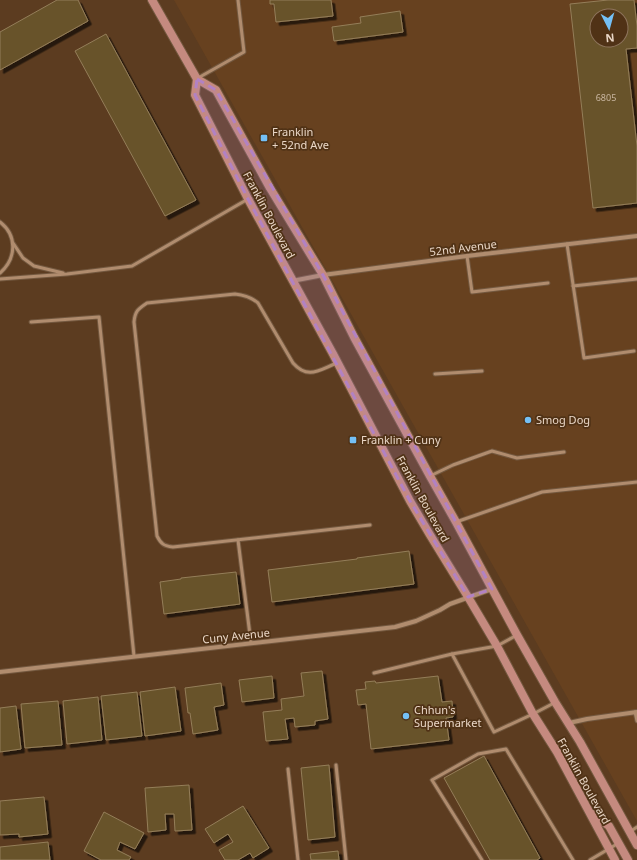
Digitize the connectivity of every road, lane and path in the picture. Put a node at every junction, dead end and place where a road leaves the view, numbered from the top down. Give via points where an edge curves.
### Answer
1 (152, 0) edge
2 (238, 0) edge
3 (196, 79) junction
4 (248, 199) junction
5 (0, 222) edge
6 (637, 236) edge
7 (13, 243) junction
8 (567, 244) junction
9 (467, 256) junction
10 (0, 273) edge
11 (67, 274) junction
12 (323, 275) junction
13 (0, 279) edge
14 (637, 279) edge
15 (292, 281) junction
16 (548, 283) dead end
17 (573, 286) junction
18 (31, 322) dead end
19 (634, 350) dead end
20 (337, 363) junction
21 (482, 371) dead end
22 (435, 374) dead end
23 (564, 452) dead end
24 (430, 476) junction
25 (637, 482) edge
26 (456, 522) junction
27 (370, 526) dead end
28 (238, 540) junction
29 (492, 589) junction
30 (468, 597) junction
31 (517, 635) junction
32 (251, 643) junction
33 (497, 646) junction
34 (452, 654) junction
35 (134, 656) junction
36 (0, 672) edge
37 (374, 673) dead end
38 (555, 702) junction
39 (636, 712) edge
40 (533, 714) junction
41 (637, 721) edge
42 (568, 723) junction
43 (336, 765) dead end
44 (288, 769) dead end
45 (590, 813) junction
46 (633, 829) edge
47 (619, 843) junction
48 (637, 845) edge
49 (609, 849) junction
50 (298, 860) edge
51 (346, 860) edge
52 (482, 860) edge
53 (573, 860) edge
54 (590, 860) edge
55 (615, 860) edge
56 (628, 860) edge

1 - 3 main road, Franklin Boulevard
2 - 3 lane via 244,52
3 - 4 main road, Franklin Boulevard via 195,94
3 - 12 main road, Franklin Boulevard via 216,90 270,188
4 - 11 lane via 132,266
4 - 15 main road, Franklin Boulevard
5 - 7 lane via 9,232
6 - 8 street, 52nd Avenue
7 - 10 lane via 12,254 6,268
7 - 11 lane via 23,258 34,266
8 - 9 street, 52nd Avenue
8 - 17 lane
9 - 12 street, 52nd Avenue
9 - 16 lane via 472,292
11 - 13 lane
12 - 15 street, 52nd Avenue
12 - 24 main road, Franklin Boulevard
14 - 17 lane
15 - 20 main road, Franklin Boulevard
17 - 19 lane via 584,358
18 - 35 lane via 99,317
20 - 28 lane via 313,373 298,368 258,303 244,295 147,303 134,315 157,536 160,543 173,547
20 - 30 main road, Franklin Boulevard via 414,507
21 - 22 lane
23 - 24 lane via 517,458 492,451
24 - 26 main road, Franklin Boulevard
25 - 26 lane via 542,492
26 - 29 main road, Franklin Boulevard
27 - 28 lane
28 - 32 lane
29 - 30 street, Cuny Avenue
29 - 31 main road, Franklin Boulevard
30 - 32 street, Cuny Avenue via 416,621 395,627
30 - 33 main road, Franklin Boulevard
31 - 33 lane
31 - 38 main road, Franklin Boulevard
32 - 35 street, Cuny Avenue
33 - 34 lane
33 - 40 main road, Franklin Boulevard
34 - 37 lane
34 - 40 lane via 494,732
35 - 36 street, Cuny Avenue
38 - 40 lane
38 - 42 main road, Franklin Boulevard
39 - 41 lane
39 - 42 street
40 - 45 main road, Franklin Boulevard
42 - 46 main road, Franklin Boulevard
43 - 51 lane
44 - 50 lane
45 - 47 main road via 609,826
45 - 49 main road, Franklin Boulevard
46 - 48 main road, Franklin Boulevard
47 - 49 lane
47 - 56 main road
49 - 54 lane
49 - 55 main road, Franklin Boulevard
52 - 53 lane via 432,780 478,754 506,749

